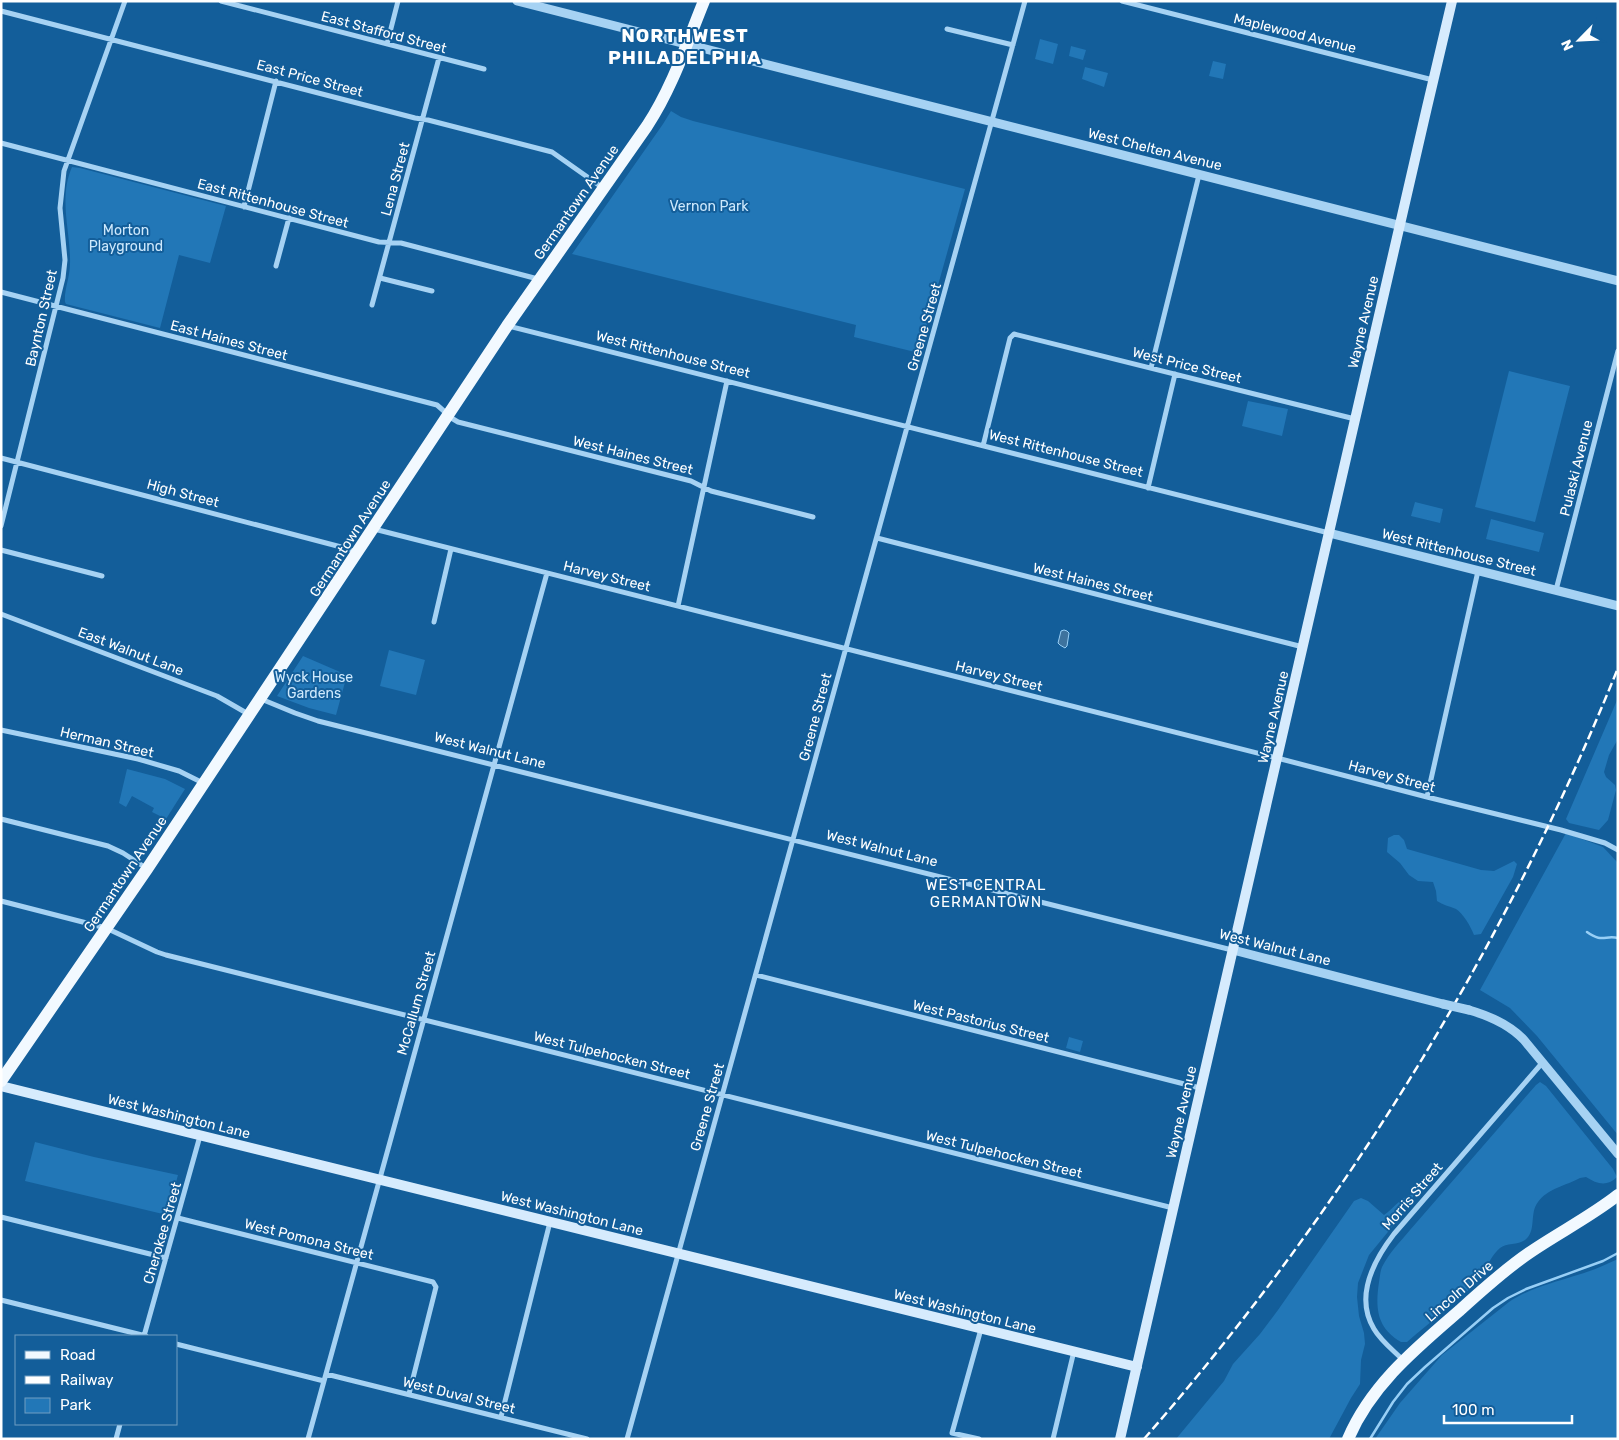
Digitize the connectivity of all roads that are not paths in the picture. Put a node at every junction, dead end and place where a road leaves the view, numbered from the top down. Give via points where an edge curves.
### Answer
1 (124, 1) edge
2 (221, 1) edge
3 (398, 1) edge
4 (517, 1) edge
5 (704, 1) edge
6 (1025, 1) edge
7 (1122, 1) edge
8 (1452, 1) edge
9 (538, 4) edge
10 (1, 11) edge
11 (947, 29) dead end
12 (111, 39) junction
13 (387, 44) junction
14 (686, 44) junction
15 (1013, 45) junction
16 (439, 58) junction
17 (484, 69) dead end
18 (1433, 80) junction
19 (276, 81) junction
20 (423, 119) junction
21 (991, 122) junction
22 (1, 143) edge
23 (68, 161) junction
24 (1199, 175) junction
25 (603, 188) junction
26 (244, 207) junction
27 (289, 218) junction
28 (1398, 224) junction
29 (389, 243) junction
30 (276, 266) dead end
31 (380, 278) junction
32 (540, 280) junction
33 (1618, 281) edge
34 (432, 291) dead end
35 (1, 292) edge
36 (372, 305) dead end
37 (56, 306) junction
38 (507, 326) junction
39 (1618, 351) edge
40 (1151, 368) junction
41 (1176, 374) junction
42 (727, 382) junction
43 (448, 415) junction
44 (1355, 419) junction
45 (908, 427) junction
46 (983, 446) junction
47 (1, 458) edge
48 (17, 462) junction
49 (704, 487) junction
50 (1148, 488) junction
51 (813, 517) dead end
52 (1, 526) edge
53 (374, 529) junction
54 (1329, 533) junction
55 (877, 538) junction
56 (452, 549) junction
57 (1, 550) edge
58 (358, 553) junction
59 (1478, 571) junction
60 (547, 573) junction
61 (102, 576) dead end
62 (1556, 590) junction
63 (678, 606) junction
64 (1618, 606) edge
65 (1, 614) edge
66 (434, 622) dead end
67 (1303, 647) junction
68 (846, 649) junction
69 (260, 699) junction
70 (250, 715) junction
71 (1, 730) edge
72 (1277, 758) junction
73 (494, 765) junction
74 (204, 784) junction
75 (1426, 797) junction
76 (1, 818) edge
77 (793, 840) junction
78 (1618, 850) edge
79 (147, 869) junction
80 (1, 901) edge
81 (106, 928) junction
82 (1232, 950) junction
83 (756, 975) junction
84 (424, 1019) junction
85 (1543, 1062) junction
86 (1, 1081) edge
87 (1, 1086) edge
88 (1201, 1088) junction
89 (722, 1094) junction
90 (200, 1136) junction
91 (1618, 1154) edge
92 (379, 1180) junction
93 (1618, 1196) edge
94 (1174, 1208) junction
95 (1, 1217) edge
96 (178, 1218) junction
97 (550, 1222) junction
98 (678, 1254) junction
99 (166, 1258) junction
100 (356, 1263) junction
101 (1, 1300) edge
102 (981, 1329) junction
103 (141, 1335) edge
104 (145, 1335) edge
105 (178, 1344) edge
106 (1074, 1351) junction
107 (1403, 1360) junction
108 (1136, 1367) junction
109 (326, 1374) junction
110 (324, 1381) junction
111 (409, 1394) junction
112 (501, 1417) junction
113 (120, 1425) edge
114 (116, 1439) edge
115 (308, 1439) edge
116 (588, 1439) edge
117 (626, 1439) edge
118 (979, 1439) edge
119 (1053, 1439) edge
120 (1120, 1439) edge
121 (1348, 1439) edge

1 - 12 street, Baynton Street
2 - 13 street, East Stafford Street
3 - 13 street
4 - 9 street, West Chelten Avenue
5 - 14 main road, Germantown Avenue
6 - 15 street, Greene Street
7 - 18 street, Maplewood Avenue
8 - 18 main road, Wayne Avenue
9 - 14 street, West Chelten Avenue
10 - 12 street, East Price Street
11 - 15 street
12 - 19 street, East Price Street
12 - 23 street, Baynton Street
13 - 16 street, East Stafford Street
14 - 21 street, West Chelten Avenue
14 - 25 main road, Germantown Avenue via 653,117
15 - 21 street, Greene Street
16 - 17 street, East Stafford Street
16 - 20 street, Lena Street
18 - 28 main road, Wayne Avenue
19 - 20 street, East Price Street
19 - 26 street
20 - 25 street, East Price Street via 552,152
20 - 29 street, Lena Street
21 - 24 street, West Chelten Avenue
21 - 45 street, Greene Street
22 - 23 street, East Rittenhouse Street
23 - 26 street, East Rittenhouse Street
23 - 37 street, Baynton Street via 62,180 60,208 64,270
24 - 28 street, West Chelten Avenue
24 - 40 street
25 - 32 main road, Germantown Avenue
26 - 27 street, East Rittenhouse Street
27 - 29 street, East Rittenhouse Street
27 - 30 street
28 - 33 street, West Chelten Avenue
28 - 44 main road, Wayne Avenue
29 - 31 street, Lena Street
29 - 32 street, East Rittenhouse Street
31 - 34 street
31 - 36 street, Lena Street
32 - 38 main road, Germantown Avenue
35 - 37 street, East Haines Street
37 - 43 street, East Haines Street via 437,405
37 - 48 street, Baynton Street
38 - 42 street, West Rittenhouse Street
38 - 43 main road, Germantown Avenue
39 - 62 street, Pulaski Avenue
40 - 41 street, West Price Street
40 - 46 street, West Price Street via 1012,334
41 - 44 street, West Price Street
41 - 50 street
42 - 45 street, West Rittenhouse Street
42 - 49 street
43 - 49 street, West Haines Street via 458,422
43 - 53 main road, Germantown Avenue
44 - 54 main road, Wayne Avenue
45 - 46 street, West Rittenhouse Street
45 - 55 street, Greene Street
46 - 50 street, West Rittenhouse Street
47 - 48 street, High Street
48 - 52 street, Baynton Street
48 - 58 street, High Street
49 - 51 street, West Haines Street
49 - 63 street
50 - 54 street, West Rittenhouse Street
53 - 56 street, Harvey Street
53 - 58 main road, Germantown Avenue
54 - 59 street, West Rittenhouse Street
54 - 67 main road, Wayne Avenue
55 - 67 street, West Haines Street
55 - 68 street, Greene Street
56 - 60 street, Harvey Street
56 - 66 street
57 - 61 street
58 - 69 main road, Germantown Avenue
59 - 62 street, West Rittenhouse Street
59 - 75 street
60 - 63 street, Harvey Street
60 - 73 street, McCallum Street
62 - 64 street, West Rittenhouse Street
63 - 68 street, Harvey Street
65 - 70 street, East Walnut Lane via 217,696
67 - 72 main road, Wayne Avenue
68 - 72 street, Harvey Street
68 - 77 street, Greene Street
69 - 70 main road, Germantown Avenue
69 - 73 street, West Walnut Lane via 307,718
70 - 74 main road, Germantown Avenue
71 - 74 street, Herman Street via 138,759 179,771
72 - 75 street, Harvey Street
72 - 82 main road, Wayne Avenue
73 - 77 street, West Walnut Lane
73 - 84 street, McCallum Street
74 - 79 main road, Germantown Avenue
75 - 78 street, Harvey Street via 1584,836
76 - 79 street via 108,846
77 - 82 street, West Walnut Lane
77 - 83 street, Greene Street
79 - 81 main road, Germantown Avenue
80 - 81 street, West Tulpehocken Street
81 - 84 street, West Tulpehocken Street via 166,954
81 - 86 main road, Germantown Avenue
82 - 85 street, West Walnut Lane, bridge via 1489,1016 1509,1027
82 - 88 main road, Wayne Avenue
83 - 88 street, West Pastorius Street
83 - 89 street, Greene Street
84 - 89 street, West Tulpehocken Street
84 - 92 street, McCallum Street
85 - 91 street, West Walnut Lane
85 - 107 street, Morris Street via 1394,1234 1376,1260 1366,1289 1368,1317 1378,1336
87 - 90 main road, West Washington Lane
88 - 94 main road, Wayne Avenue
89 - 94 street, West Tulpehocken Street
89 - 98 street, Greene Street
90 - 92 main road, West Washington Lane
90 - 96 street, Cherokee Street
92 - 97 main road, West Washington Lane
92 - 100 street, McCallum Street
93 - 107 main road, Lincoln Drive via 1514,1264
94 - 108 main road, Wayne Avenue
95 - 99 street
96 - 99 street, Cherokee Street
96 - 100 street, West Pomona Street
97 - 98 main road, West Washington Lane
97 - 112 street
98 - 102 main road, West Washington Lane
98 - 117 street, Greene Street
99 - 104 street, Cherokee Street
100 - 109 street, McCallum Street
100 - 111 street, West Pomona Street via 435,1284
101 - 103 street
102 - 106 main road, West Washington Lane
102 - 118 street via 952,1433
105 - 110 street
106 - 108 main road, West Washington Lane
106 - 119 street
107 - 121 main road, Lincoln Drive via 1372,1396
108 - 120 main road, Wayne Avenue
109 - 110 street, McCallum Street
109 - 111 street, West Duval Street
110 - 115 street, McCallum Street
111 - 112 street, West Duval Street
112 - 116 street, West Duval Street
113 - 114 street

